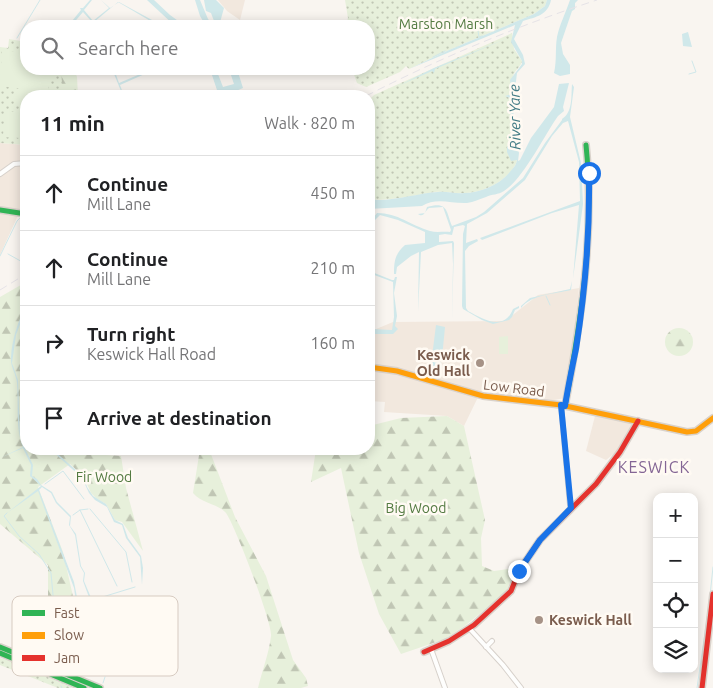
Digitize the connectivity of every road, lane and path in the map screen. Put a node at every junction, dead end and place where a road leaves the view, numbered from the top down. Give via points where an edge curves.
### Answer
1 (586, 145) dead end
2 (20, 164) edge
3 (0, 174) edge
4 (0, 210) edge
5 (20, 213) edge
6 (375, 368) edge
7 (563, 405) junction
8 (713, 418) edge
9 (638, 421) junction
10 (570, 507) junction
11 (713, 594) edge
12 (469, 628) junction
13 (492, 641) dead end
14 (0, 647) edge
15 (486, 647) junction
16 (431, 649) junction
17 (12, 652) edge
18 (424, 652) dead end
19 (0, 653) edge
20 (12, 658) edge
21 (55, 676) edge
22 (70, 676) edge
23 (84, 688) edge
24 (99, 688) edge
25 (445, 688) edge
26 (521, 688) edge
27 (702, 688) edge

1 - 7 main road via 590,202 586,256 576,348
2 - 3 street via 14,164
4 - 5 main road
6 - 7 main road, Low Road via 483,396
7 - 9 main road, Low Road
7 - 10 street
8 - 9 main road, Low Road via 699,430 690,432
9 - 10 main road via 596,484
10 - 12 main road via 531,552 511,591
11 - 27 main road
12 - 15 street
12 - 16 main road
13 - 15 street
14 - 17 main road
15 - 26 street via 504,664
16 - 18 main road
16 - 25 street
19 - 20 main road
21 - 23 main road
22 - 24 main road

